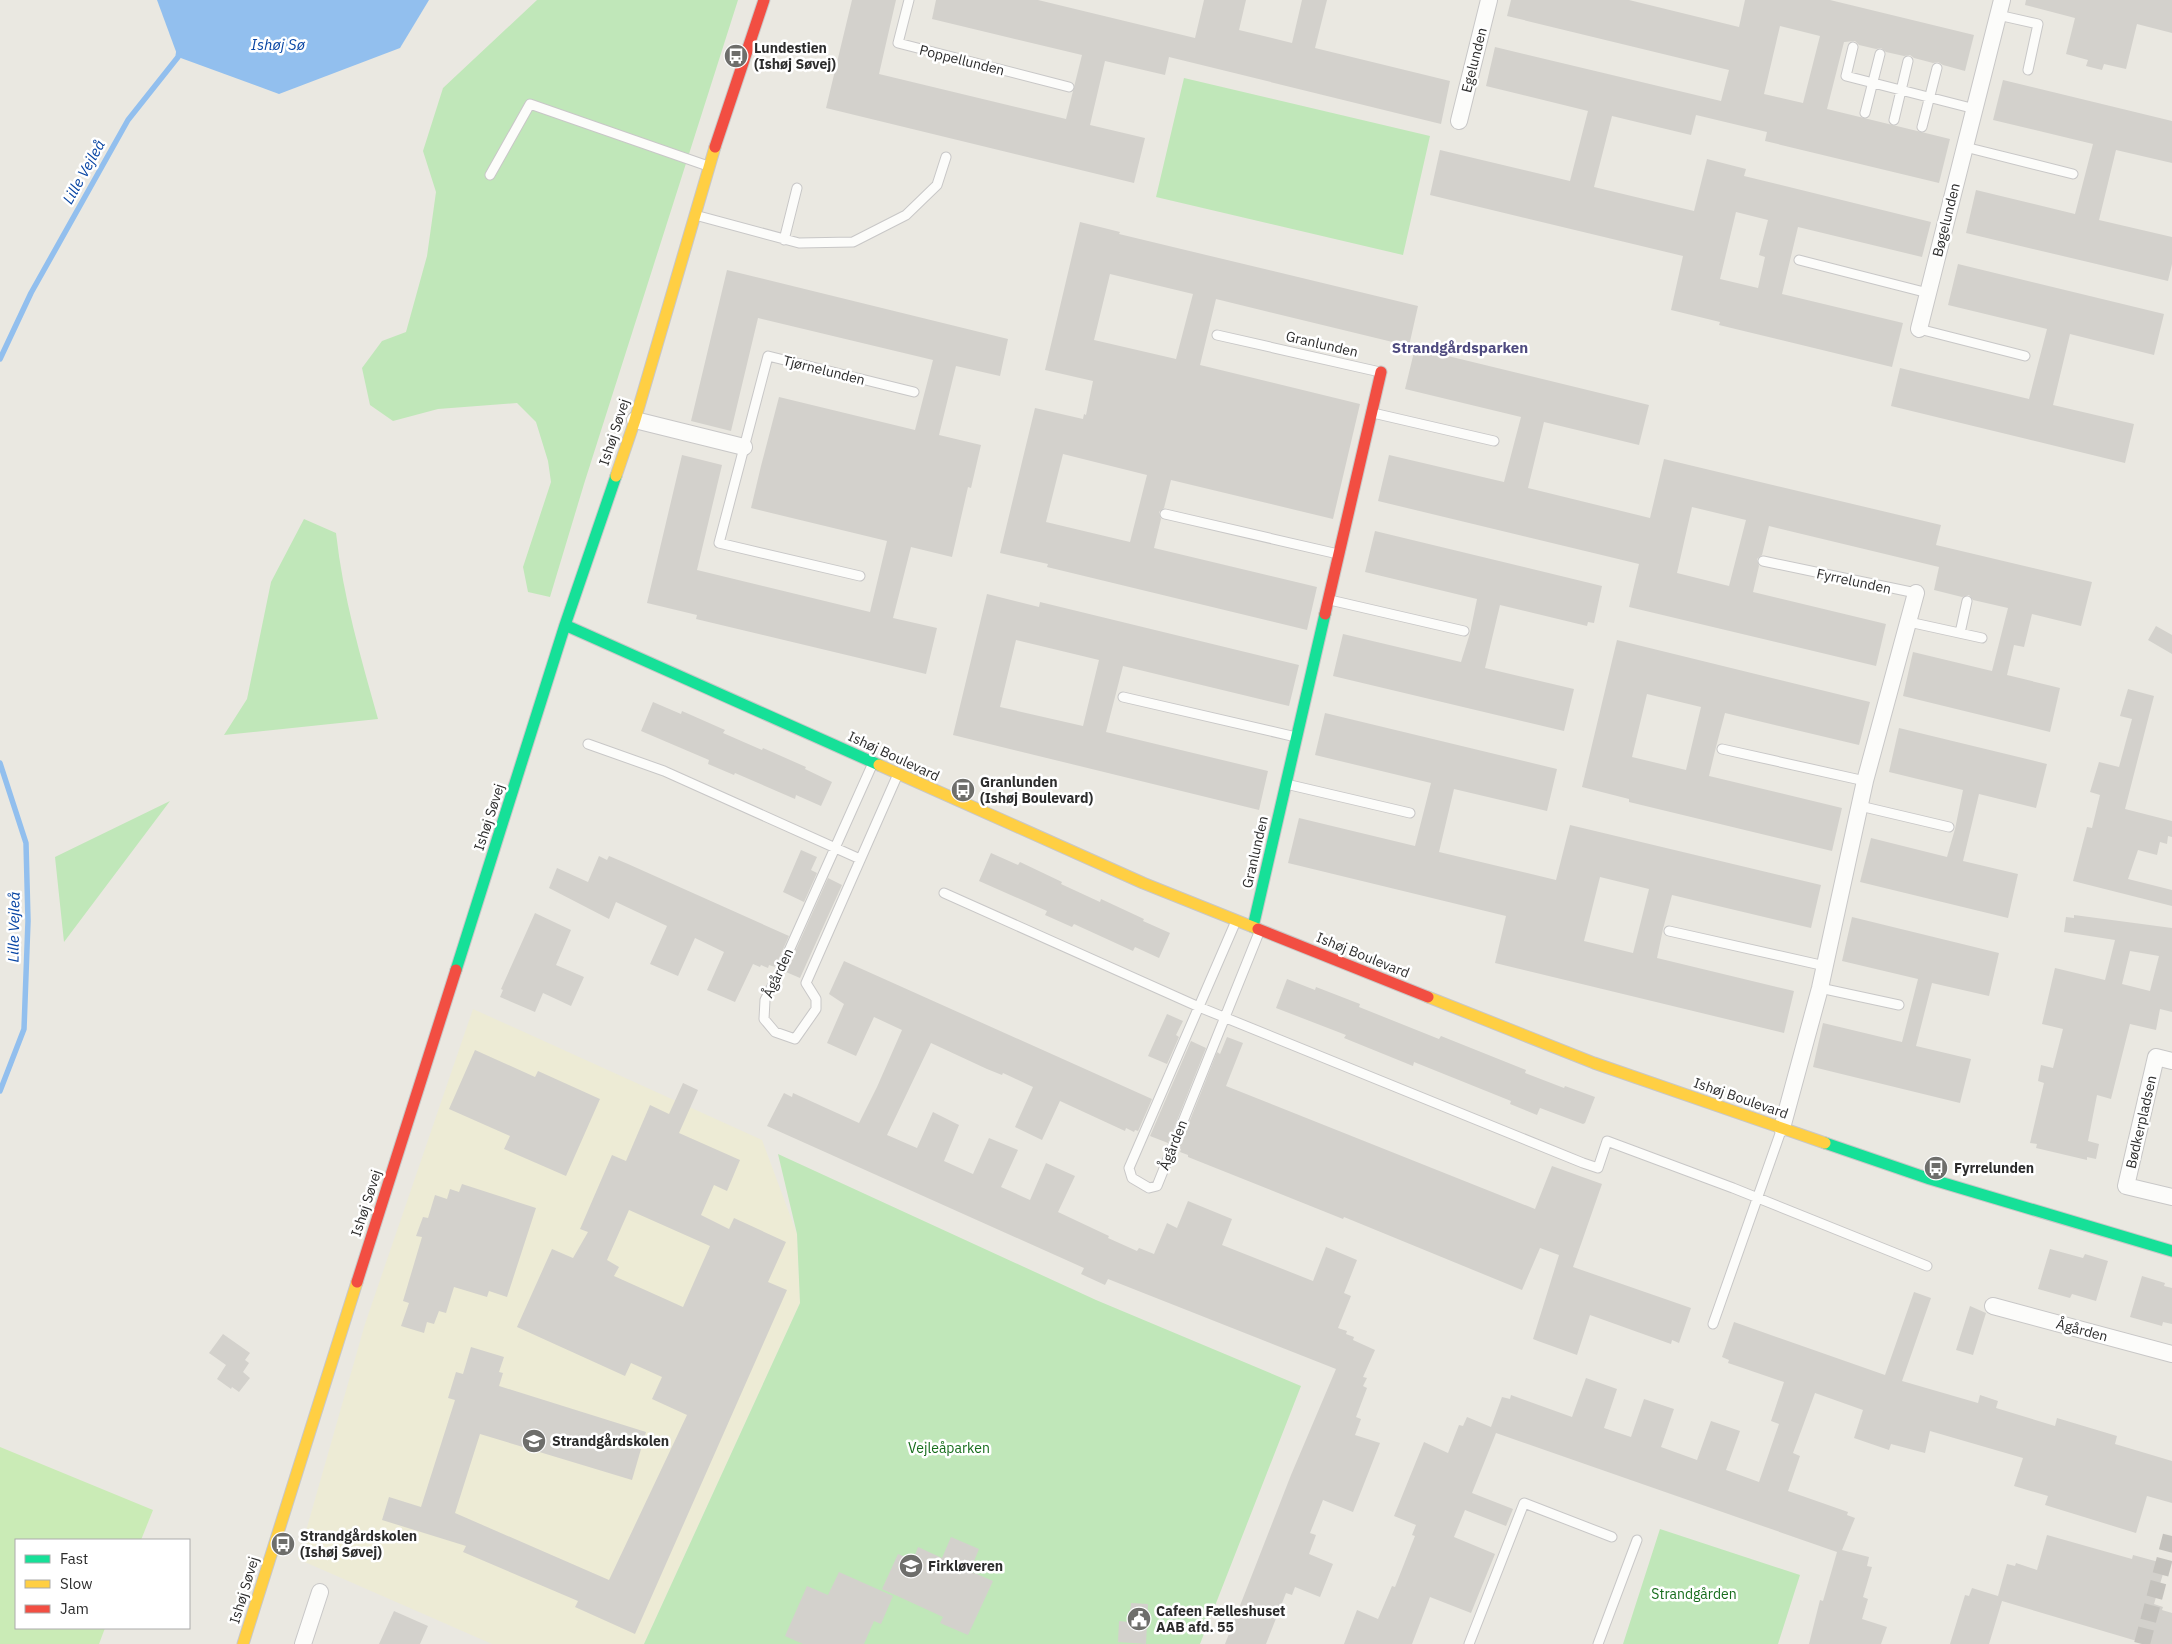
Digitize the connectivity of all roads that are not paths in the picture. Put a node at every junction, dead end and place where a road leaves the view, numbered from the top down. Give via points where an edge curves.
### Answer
1 (764, 0) edge
2 (909, 0) edge
3 (1489, 0) edge
4 (2000, 8) edge
5 (1853, 46) dead end
6 (1880, 54) dead end
7 (1908, 61) dead end
8 (1937, 68) dead end
9 (2028, 70) dead end
10 (1873, 83) junction
11 (1069, 87) dead end
12 (1901, 90) junction
13 (1930, 97) junction
14 (1975, 109) junction
15 (1865, 113) dead end
16 (1894, 120) dead end
17 (1459, 121) dead end
18 (1922, 127) dead end
19 (1965, 147) junction
20 (946, 157) dead end
21 (709, 166) junction
22 (2073, 174) dead end
23 (490, 175) dead end
24 (796, 188) dead end
25 (695, 215) junction
26 (784, 240) junction
27 (1799, 260) dead end
28 (1928, 293) junction
29 (1919, 329) joint
30 (1218, 335) dead end
31 (2025, 356) dead end
32 (1380, 372) joint
33 (914, 392) dead end
34 (1371, 413) junction
35 (635, 420) junction
36 (1494, 441) dead end
37 (744, 447) junction
38 (1165, 514) dead end
39 (1339, 554) junction
40 (1764, 561) dead end
41 (860, 576) dead end
42 (1916, 593) joint
43 (1328, 599) junction
44 (1967, 601) dead end
45 (1909, 622) junction
46 (566, 625) junction
47 (1464, 631) dead end
48 (1960, 633) junction
49 (1982, 638) dead end
50 (1123, 697) dead end
51 (1297, 738) junction
52 (588, 744) dead end
53 (1722, 750) dead end
54 (873, 762) junction
55 (898, 774) junction
56 (1865, 781) junction
57 (1286, 784) junction
58 (1860, 806) junction
59 (1410, 813) dead end
60 (1949, 827) dead end
61 (834, 848) junction
62 (860, 859) junction
63 (944, 893) dead end
64 (1237, 920) junction
65 (1257, 929) junction
66 (1669, 931) dead end
67 (1825, 966) junction
68 (1820, 988) junction
69 (1899, 1005) dead end
70 (1199, 1007) junction
71 (1225, 1018) junction
72 (2172, 1061) edge
73 (1782, 1128) junction
74 (2172, 1197) edge
75 (1757, 1198) junction
76 (2172, 1251) edge
77 (1927, 1266) dead end
78 (1993, 1306) dead end
79 (1713, 1324) dead end
80 (2172, 1354) edge
81 (1612, 1537) dead end
82 (1637, 1540) dead end
83 (320, 1592) dead end
84 (243, 1644) edge
85 (303, 1644) edge
86 (1468, 1644) edge
87 (1598, 1644) edge

1 - 21 street, Ishøj Søvej
2 - 11 lane, Poppellunden via 898,43
3 - 17 street, Egelunden
4 - 9 lane via 2038,24
4 - 14 street, Bøgelunden
5 - 10 lane via 1846,76
6 - 10 lane
7 - 12 lane
8 - 13 lane
10 - 12 lane
10 - 15 lane
12 - 13 lane
12 - 16 lane
13 - 14 lane
13 - 18 lane
14 - 19 street, Bøgelunden
19 - 22 lane
19 - 28 street, Bøgelunden
20 - 26 lane via 937,186 906,215 853,242 798,243
21 - 23 lane via 530,104
21 - 25 street, Ishøj Søvej
24 - 26 lane
25 - 26 lane
25 - 35 street, Ishøj Søvej
27 - 28 lane
28 - 29 street, Bøgelunden
29 - 31 lane, Bøgelunden
30 - 32 lane, Granlunden
32 - 34 street, Granlunden
33 - 37 lane, Tjørnelunden via 768,356
34 - 36 lane
34 - 39 street, Granlunden
35 - 37 street
35 - 46 street, Ishøj Søvej
37 - 41 lane, Tjørnelunden via 719,543
38 - 39 lane
39 - 43 street, Granlunden
40 - 42 lane, Fyrrelunden
42 - 45 street, Fyrrelunden
43 - 47 lane
43 - 51 street, Granlunden
44 - 48 lane
45 - 48 lane
45 - 56 street, Fyrrelunden
46 - 54 street, Ishøj Boulevard
46 - 84 street, Ishøj Søvej
48 - 49 lane
50 - 51 lane
51 - 57 street, Granlunden
52 - 61 lane via 664,771
53 - 56 lane
54 - 55 street, Ishøj Boulevard
54 - 61 lane, Ågården
55 - 62 lane, Ågården
55 - 64 street, Ishøj Boulevard via 1134,879
56 - 58 street, Fyrrelunden
57 - 59 lane
57 - 65 street, Granlunden
58 - 60 lane
58 - 67 street, Fyrrelunden
61 - 62 lane
61 - 62 lane, Ågården via 765,1000 764,1019 775,1032 795,1039 816,1009 816,999 806,983
63 - 70 lane
64 - 65 street, Ishøj Boulevard
64 - 70 lane, Ågården
65 - 71 lane, Ågården
65 - 73 street, Ishøj Boulevard via 1594,1063
66 - 67 lane
67 - 68 street, Fyrrelunden
68 - 69 lane
68 - 73 street, Fyrrelunden
70 - 71 lane
70 - 71 lane, Ågården via 1129,1168 1132,1178 1149,1188 1157,1186
71 - 75 lane via 1598,1168 1608,1141
72 - 74 street, Bødkerpladsen via 2156,1057 2126,1186
73 - 75 lane
73 - 76 street, Ishøj Boulevard via 1930,1179
75 - 77 lane
75 - 79 lane
78 - 80 street, Ågården
81 - 86 lane via 1524,1503
82 - 87 lane
83 - 85 street

